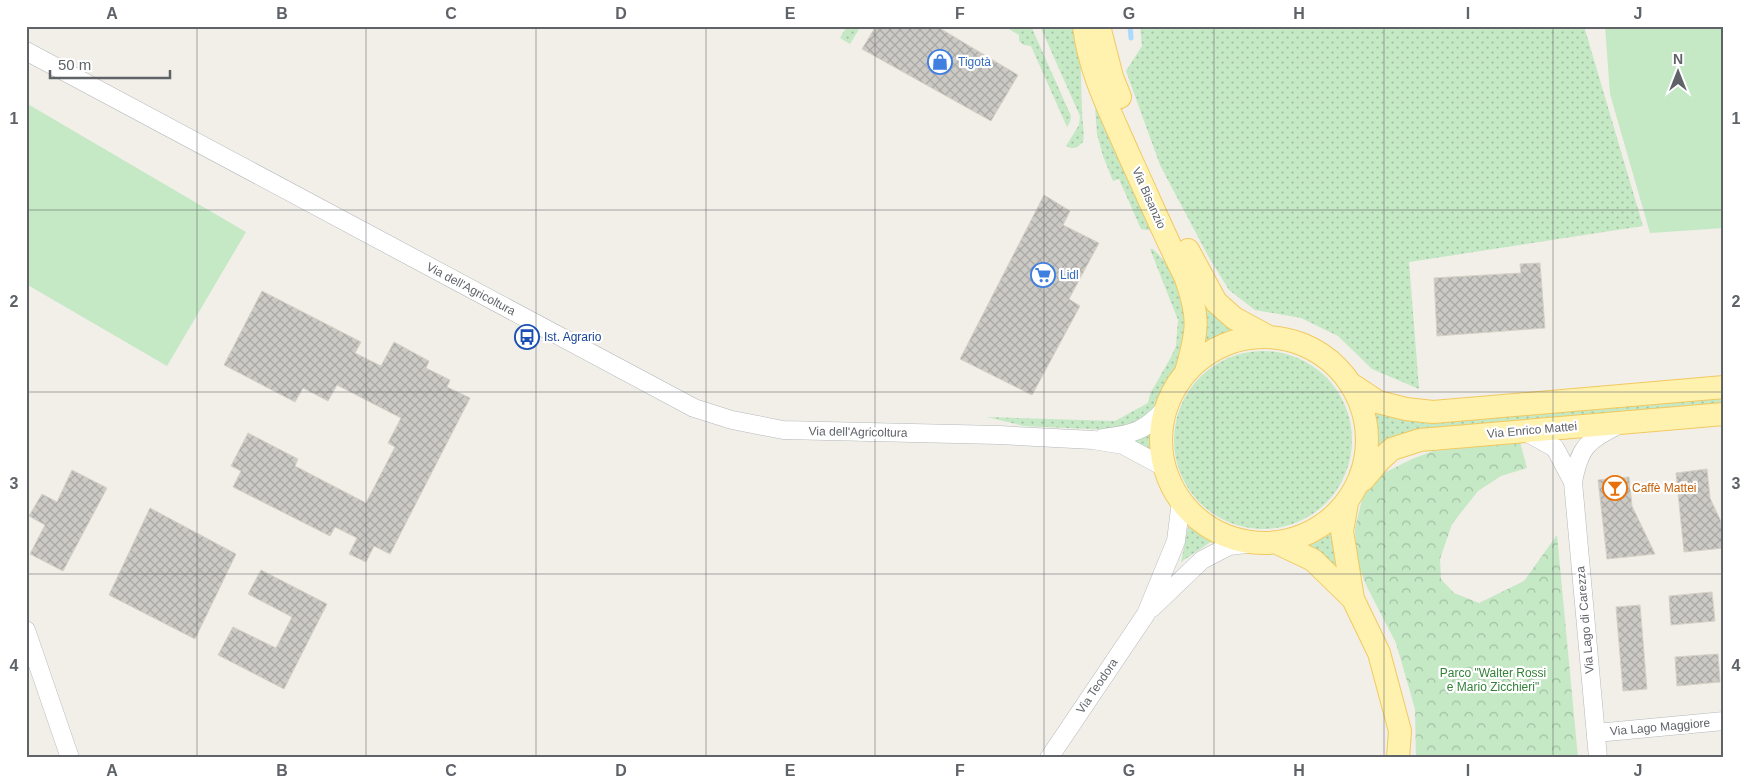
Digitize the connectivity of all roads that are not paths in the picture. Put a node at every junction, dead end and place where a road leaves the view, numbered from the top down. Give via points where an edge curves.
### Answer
1 (1084, 26) edge
2 (1099, 26) edge
3 (26, 51) edge
4 (1270, 337) junction
5 (1186, 372) junction
6 (1354, 386) junction
7 (1724, 387) edge
8 (1166, 408) junction
9 (1724, 414) edge
10 (1622, 422) junction
11 (1524, 431) junction
12 (1093, 440) junction
13 (1164, 467) junction
14 (1573, 482) junction
15 (1353, 495) junction
16 (1181, 501) junction
17 (1255, 543) junction
18 (1277, 543) junction
19 (1353, 599) junction
20 (1146, 614) junction
21 (26, 630) edge
22 (1724, 721) edge
23 (1596, 733) junction
24 (70, 758) edge
25 (1049, 758) edge
26 (1398, 758) edge
27 (1598, 758) edge

1 - 5 main road, Via Bisanzio via 1091,66 1192,298 1196,316 1195,342
2 - 4 main road, Via Bisanzio via 1112,77 1190,255 1216,302 1234,318
3 - 12 street, Via dell'Agricoltura via 694,408 732,420 783,430
4 - 5 main road via 1250,337 1226,343 1204,355
4 - 6 main road via 1310,346 1335,363
5 - 8 main road
6 - 7 main road via 1378,402 1433,412
6 - 15 main road via 1367,418 1368,453
8 - 12 street, Via dell'Agricoltura via 1152,423 1136,432
8 - 13 main road via 1161,442
9 - 10 main road, Via Enrico Mattei
10 - 11 main road, Via Enrico Mattei
10 - 14 street, Via Lago di Carezza via 1588,444 1577,460
11 - 14 street, Via Lago di Carezza via 1555,448
11 - 15 main road, Via Enrico Mattei via 1420,440 1392,450 1380,460
12 - 13 street, Via dell'Agricoltura via 1123,446
13 - 16 main road
14 - 23 street, Via Lago di Carezza
15 - 18 main road, Via Enrico Mattei via 1328,522 1304,536
15 - 19 main road via 1342,530
16 - 17 main road via 1213,530 1233,539
16 - 20 street, Via Teodora via 1176,541
17 - 18 main road
17 - 20 street, Via Teodora via 1229,546 1202,560
18 - 19 main road via 1313,560
19 - 26 main road via 1379,653 1400,731
20 - 25 street, Via Teodora
21 - 24 street
22 - 23 street, Via Lago Maggiore
23 - 27 street, Via Lago di Carezza

